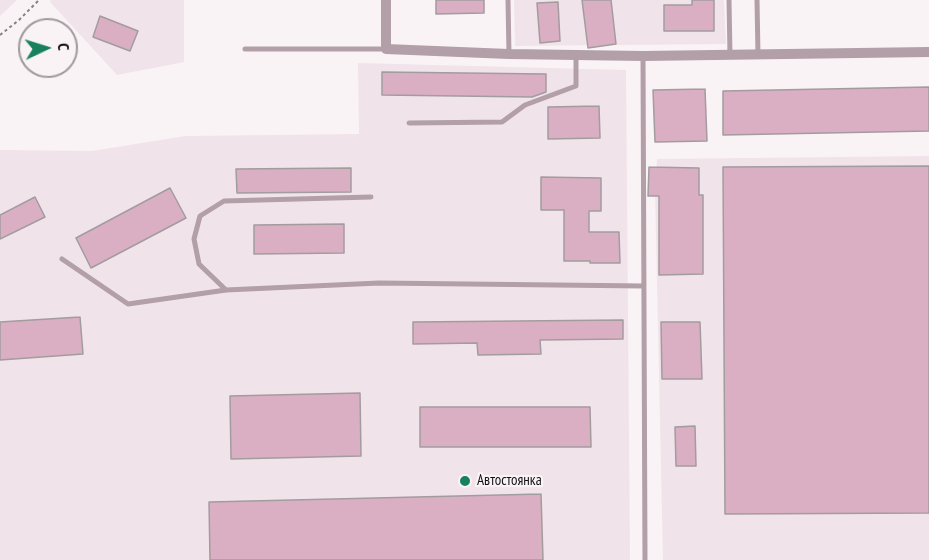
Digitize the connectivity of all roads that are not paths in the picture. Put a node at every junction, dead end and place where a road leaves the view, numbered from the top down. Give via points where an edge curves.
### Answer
1 (386, 0) edge
2 (508, 0) edge
3 (729, 0) edge
4 (757, 0) edge
5 (245, 49) dead end
6 (386, 49) junction
7 (929, 52) edge
8 (509, 54) junction
9 (758, 55) junction
10 (576, 56) junction
11 (643, 56) junction
12 (730, 56) junction
13 (408, 123) dead end
14 (371, 197) dead end
15 (62, 259) dead end
16 (644, 286) junction
17 (226, 290) junction
18 (645, 560) edge

1 - 6 street
2 - 8 lane
3 - 12 lane
4 - 9 lane
5 - 6 lane
6 - 8 street
7 - 9 street
8 - 10 street
9 - 12 street
10 - 11 street
10 - 13 lane via 576,86 525,105 502,122
11 - 12 street
11 - 16 lane
14 - 17 lane via 224,201 200,216 195,239 199,264
15 - 17 lane via 128,304
16 - 17 lane via 379,283
16 - 18 lane

